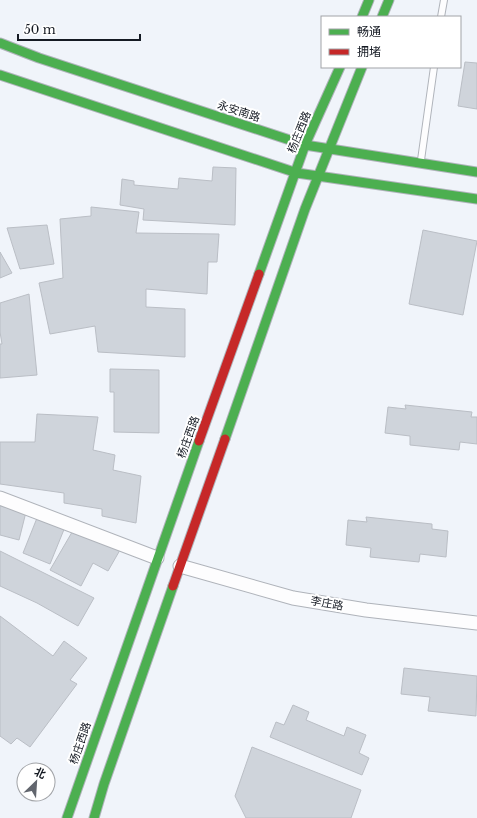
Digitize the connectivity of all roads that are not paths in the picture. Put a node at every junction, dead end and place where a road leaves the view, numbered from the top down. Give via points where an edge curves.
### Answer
1 (369, 0) edge
2 (389, 0) edge
3 (444, 0) edge
4 (362, 16) edge
5 (382, 16) edge
6 (441, 16) edge
7 (0, 43) edge
8 (340, 68) edge
9 (362, 68) edge
10 (434, 68) edge
11 (0, 75) edge
12 (305, 145) junction
13 (328, 149) junction
14 (420, 164) junction
15 (477, 172) edge
16 (297, 173) junction
17 (318, 176) junction
18 (477, 199) edge
19 (0, 498) edge
20 (157, 558) junction
21 (180, 566) junction
22 (477, 623) edge
23 (67, 818) edge
24 (94, 818) edge

1 - 4 street
2 - 5 street
3 - 6 lane
7 - 12 street, 永安南路
8 - 12 street, 杨庄西路
9 - 13 street
10 - 14 lane
11 - 16 street
12 - 13 street, 永安南路
12 - 16 street, 杨庄西路
13 - 14 street, 永安南路
13 - 17 street
14 - 15 street, 永安南路
16 - 17 street
16 - 20 street, 杨庄西路
17 - 18 street
17 - 21 street
19 - 20 street
20 - 23 street, 杨庄西路
21 - 22 street, 李庄路 via 293,598 366,610
21 - 24 street

